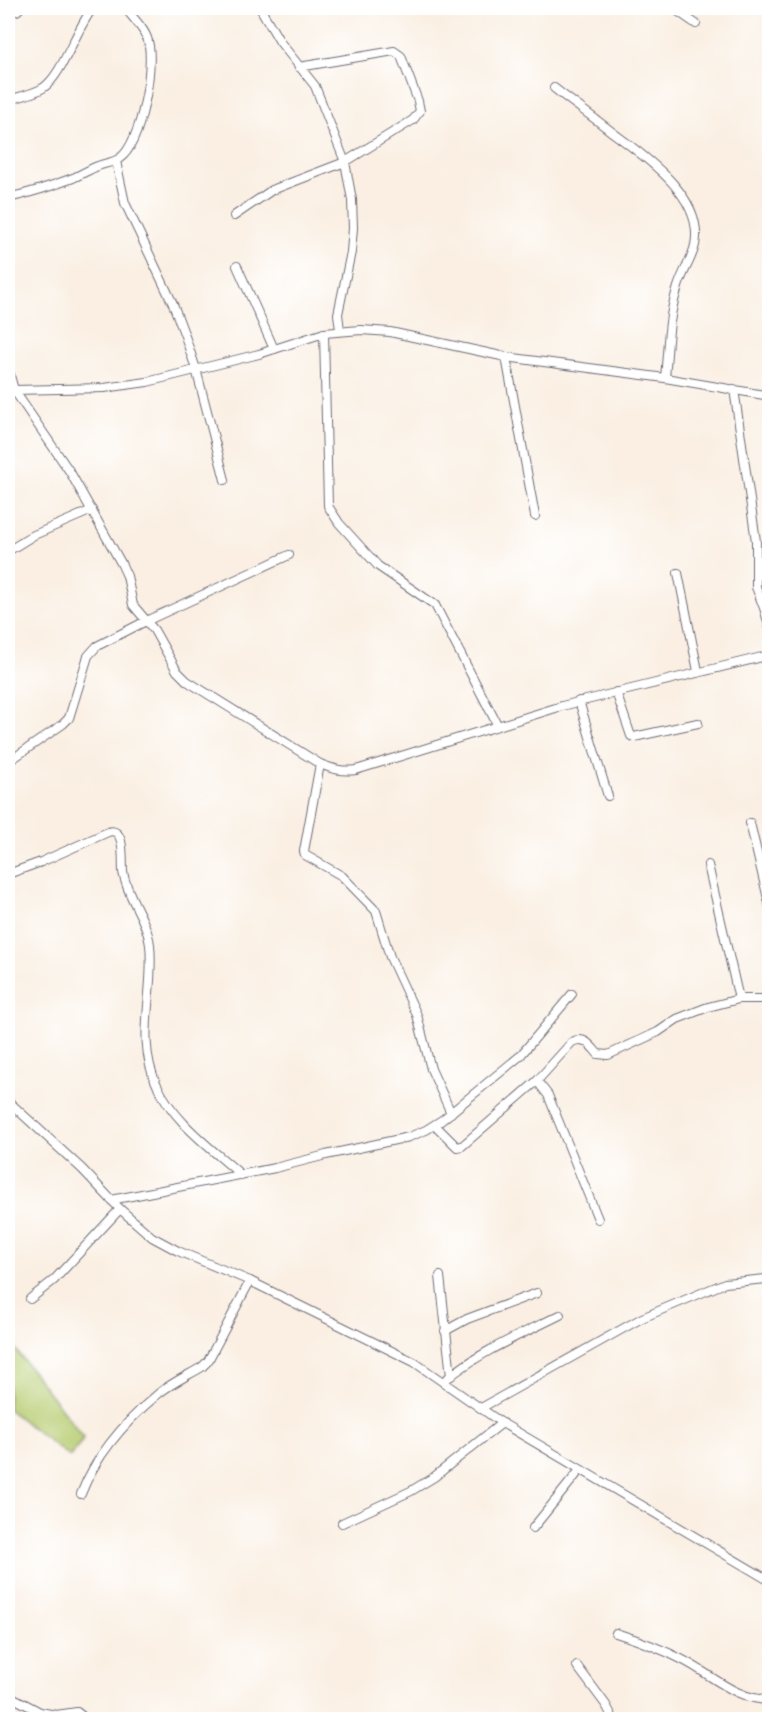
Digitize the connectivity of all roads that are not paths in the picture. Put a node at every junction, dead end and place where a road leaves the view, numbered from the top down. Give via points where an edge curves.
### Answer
1 (93, 8) edge
2 (125, 8) edge
3 (260, 8) edge
4 (673, 8) edge
5 (696, 24) dead end
6 (300, 67) junction
7 (554, 88) dead end
8 (8, 100) edge
9 (116, 160) junction
10 (345, 162) junction
11 (8, 198) edge
12 (234, 216) dead end
13 (237, 266) dead end
14 (340, 330) junction
15 (324, 333) junction
16 (273, 349) junction
17 (506, 357) junction
18 (8, 368) edge
19 (196, 369) junction
20 (665, 378) junction
21 (11, 389) edge
22 (734, 389) junction
23 (770, 396) edge
24 (225, 480) dead end
25 (92, 510) junction
26 (535, 516) dead end
27 (8, 551) edge
28 (289, 555) dead end
29 (678, 573) dead end
30 (146, 621) junction
31 (770, 629) edge
32 (770, 655) edge
33 (698, 671) junction
34 (616, 692) junction
35 (579, 701) junction
36 (698, 723) dead end
37 (498, 726) junction
38 (8, 762) edge
39 (320, 764) junction
40 (608, 796) dead end
41 (750, 823) dead end
42 (708, 865) dead end
43 (8, 874) edge
44 (770, 907) edge
45 (572, 994) dead end
46 (739, 999) junction
47 (770, 999) edge
48 (537, 1081) junction
49 (8, 1101) edge
50 (451, 1113) junction
51 (435, 1125) junction
52 (241, 1175) junction
53 (111, 1200) junction
54 (120, 1209) junction
55 (598, 1219) dead end
56 (440, 1276) dead end
57 (766, 1279) dead end
58 (250, 1281) junction
59 (537, 1293) dead end
60 (30, 1299) dead end
61 (560, 1315) dead end
62 (445, 1331) junction
63 (447, 1379) junction
64 (481, 1408) junction
65 (502, 1423) junction
66 (580, 1470) junction
67 (81, 1494) dead end
68 (342, 1523) dead end
69 (533, 1528) dead end
70 (770, 1581) edge
71 (616, 1633) dead end
72 (577, 1666) dead end
73 (8, 1695) edge
74 (770, 1700) edge
75 (87, 1719) edge
76 (614, 1719) edge

1 - 8 street via 52,80 36,91
2 - 9 street via 145,34 150,58 141,119 127,151
3 - 6 street
4 - 5 street
6 - 10 street via 321,97
6 - 10 street via 394,51 401,56 418,101 418,115
7 - 20 street via 658,166 690,211 696,229 695,246 671,312
9 - 11 street
9 - 19 street via 125,203 173,304
10 - 12 street via 272,190
10 - 14 street via 353,228 338,314
13 - 16 street
14 - 15 street
14 - 17 street via 390,332
15 - 16 street
15 - 37 street via 328,506 378,566 435,605
16 - 19 street
17 - 20 street
17 - 26 street
18 - 21 street
19 - 21 street via 104,388
19 - 24 street
20 - 22 street
21 - 25 street
22 - 23 street
22 - 31 street via 756,541 756,587
25 - 27 street
25 - 30 street via 124,569 133,605
28 - 30 street
29 - 33 street
30 - 38 street via 97,646 88,656 69,718
30 - 39 street via 187,681
32 - 33 street
33 - 34 street
34 - 35 street
34 - 36 street via 631,736
35 - 37 street
35 - 40 street
37 - 39 street via 356,770 345,772
39 - 50 street via 305,855 342,876 376,911 390,957 417,1015 431,1069
41 - 44 street
42 - 46 street
43 - 52 street via 112,830 117,832 123,872 150,941 145,1040 150,1069 166,1104
45 - 50 street via 520,1056
46 - 47 street
46 - 48 street via 677,1019 608,1055 598,1054 579,1038
48 - 51 street via 462,1146 453,1144
48 - 55 street via 548,1095
49 - 53 street
50 - 51 street
51 - 52 street via 409,1137
52 - 53 street
53 - 54 street
54 - 58 street via 152,1237 177,1251
54 - 60 street via 54,1280
56 - 62 street
57 - 64 street via 725,1283 642,1318
58 - 63 street
58 - 67 street via 208,1361 158,1393 124,1427 103,1452
59 - 62 street
61 - 63 street via 484,1353
62 - 63 street
63 - 64 street
64 - 65 street
65 - 66 street
65 - 68 street via 434,1477
66 - 69 street
66 - 70 street
71 - 74 street via 683,1660 728,1688 756,1700
72 - 76 street
73 - 75 street via 40,1712 77,1712

